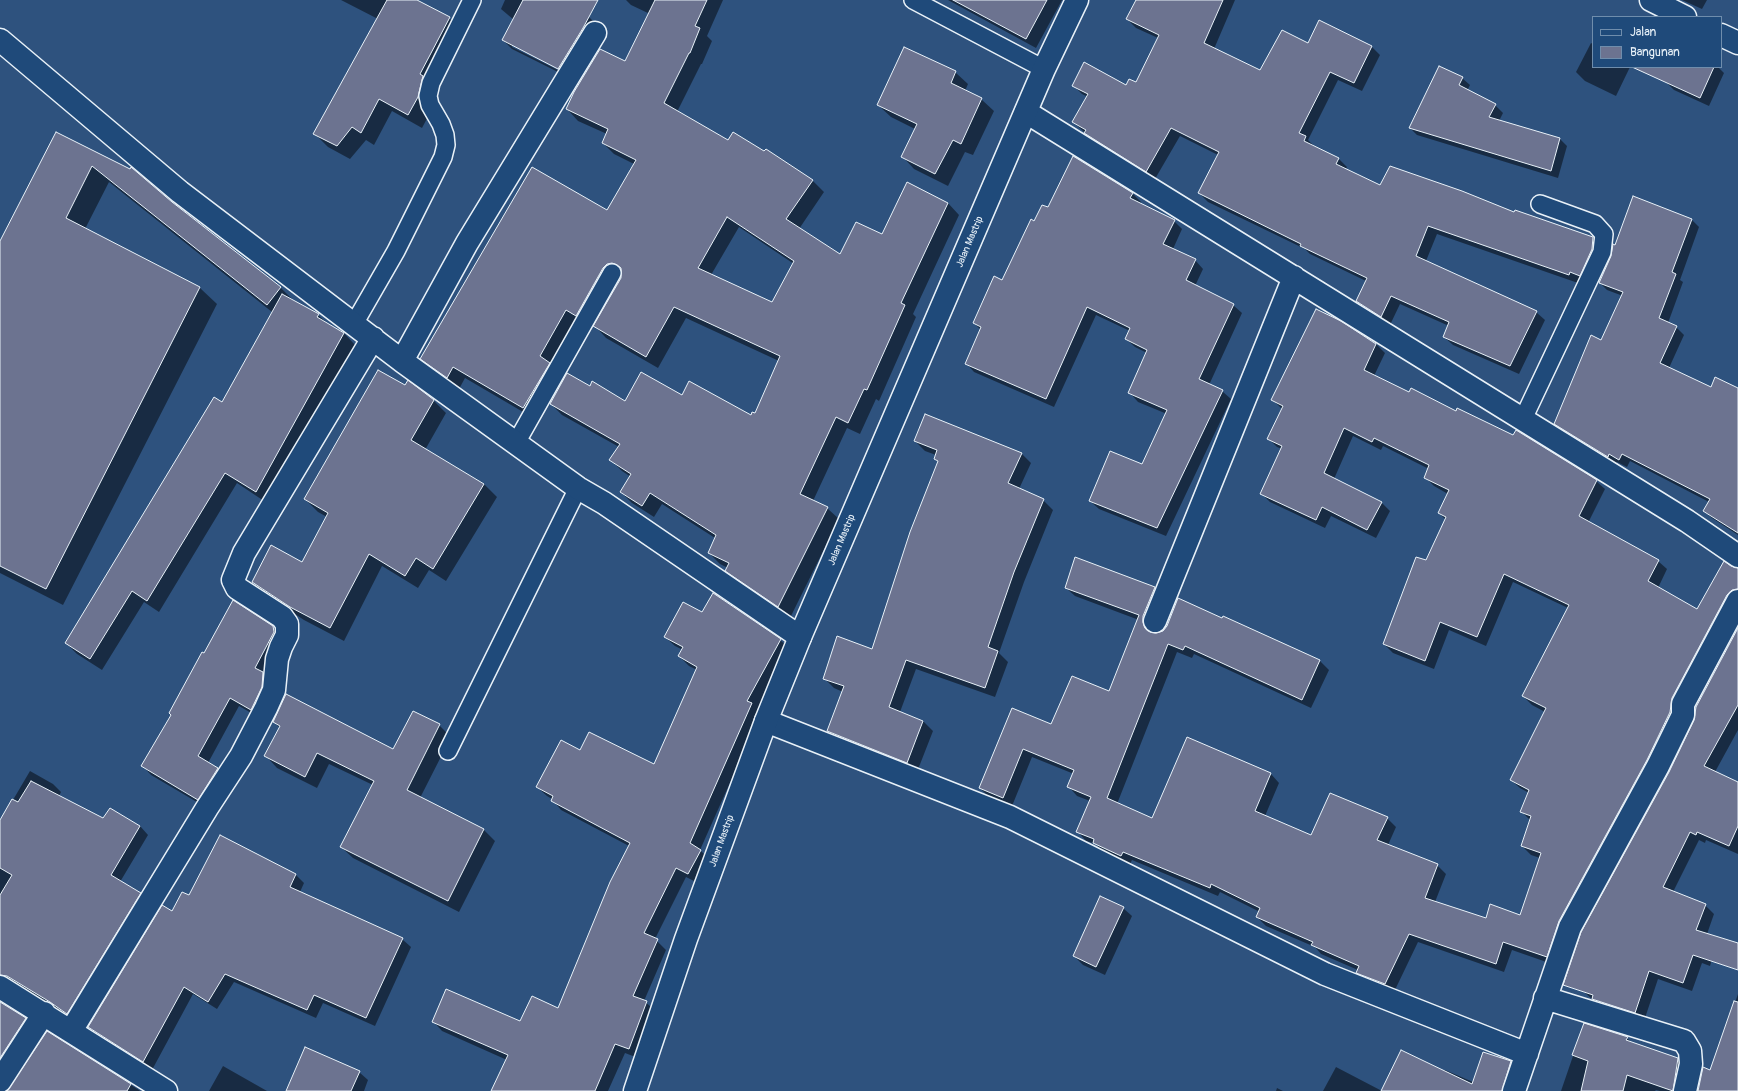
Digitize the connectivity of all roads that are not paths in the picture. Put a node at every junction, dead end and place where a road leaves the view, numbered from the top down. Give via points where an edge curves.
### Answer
1 (472, 0) edge
2 (913, 0) edge
3 (1077, 0) edge
4 (1651, 0) edge
5 (1683, 16) edge
6 (595, 33) dead end
7 (1722, 35) edge
8 (0, 40) edge
9 (1738, 43) edge
10 (1044, 69) junction
11 (1026, 112) junction
12 (1540, 204) dead end
13 (612, 272) dead end
14 (1294, 277) junction
15 (354, 324) junction
16 (373, 338) junction
17 (402, 361) junction
18 (1523, 419) junction
19 (516, 443) junction
20 (578, 488) junction
21 (1738, 556) edge
22 (1738, 601) edge
23 (1154, 621) dead end
24 (800, 636) junction
25 (766, 721) junction
26 (448, 751) dead end
27 (0, 987) edge
28 (1545, 998) junction
29 (44, 1014) junction
30 (71, 1032) junction
31 (1527, 1054) junction
32 (0, 1080) edge
33 (166, 1091) edge
34 (635, 1091) edge
35 (1514, 1091) edge
36 (1685, 1091) edge

1 - 15 lane via 430,83 430,106 445,135 443,157 396,251
2 - 10 lane
3 - 10 street, Jalan Mastrip
4 - 5 street
6 - 17 street via 467,243
7 - 9 street
8 - 15 street via 180,192
10 - 11 street, Jalan Mastrip
11 - 14 street
11 - 24 street, Jalan Mastrip
12 - 18 lane via 1595,224 1604,234 1602,252
13 - 19 lane
14 - 18 street
14 - 23 street
15 - 16 street
16 - 17 street
16 - 30 street via 244,553 234,580 237,588 282,617 288,624 287,635 277,659 274,690 241,756
17 - 19 street
18 - 21 street via 1687,521
19 - 20 street
20 - 24 street
20 - 26 lane
22 - 28 street via 1684,704 1683,715 1658,766 1570,927
24 - 25 street, Jalan Mastrip
25 - 31 street via 1010,817 1325,974
25 - 34 street, Jalan Mastrip via 686,939
27 - 29 street
28 - 31 street
28 - 36 street via 1684,1041 1690,1051 1691,1064
29 - 30 street
29 - 32 street
30 - 33 street
31 - 35 street

